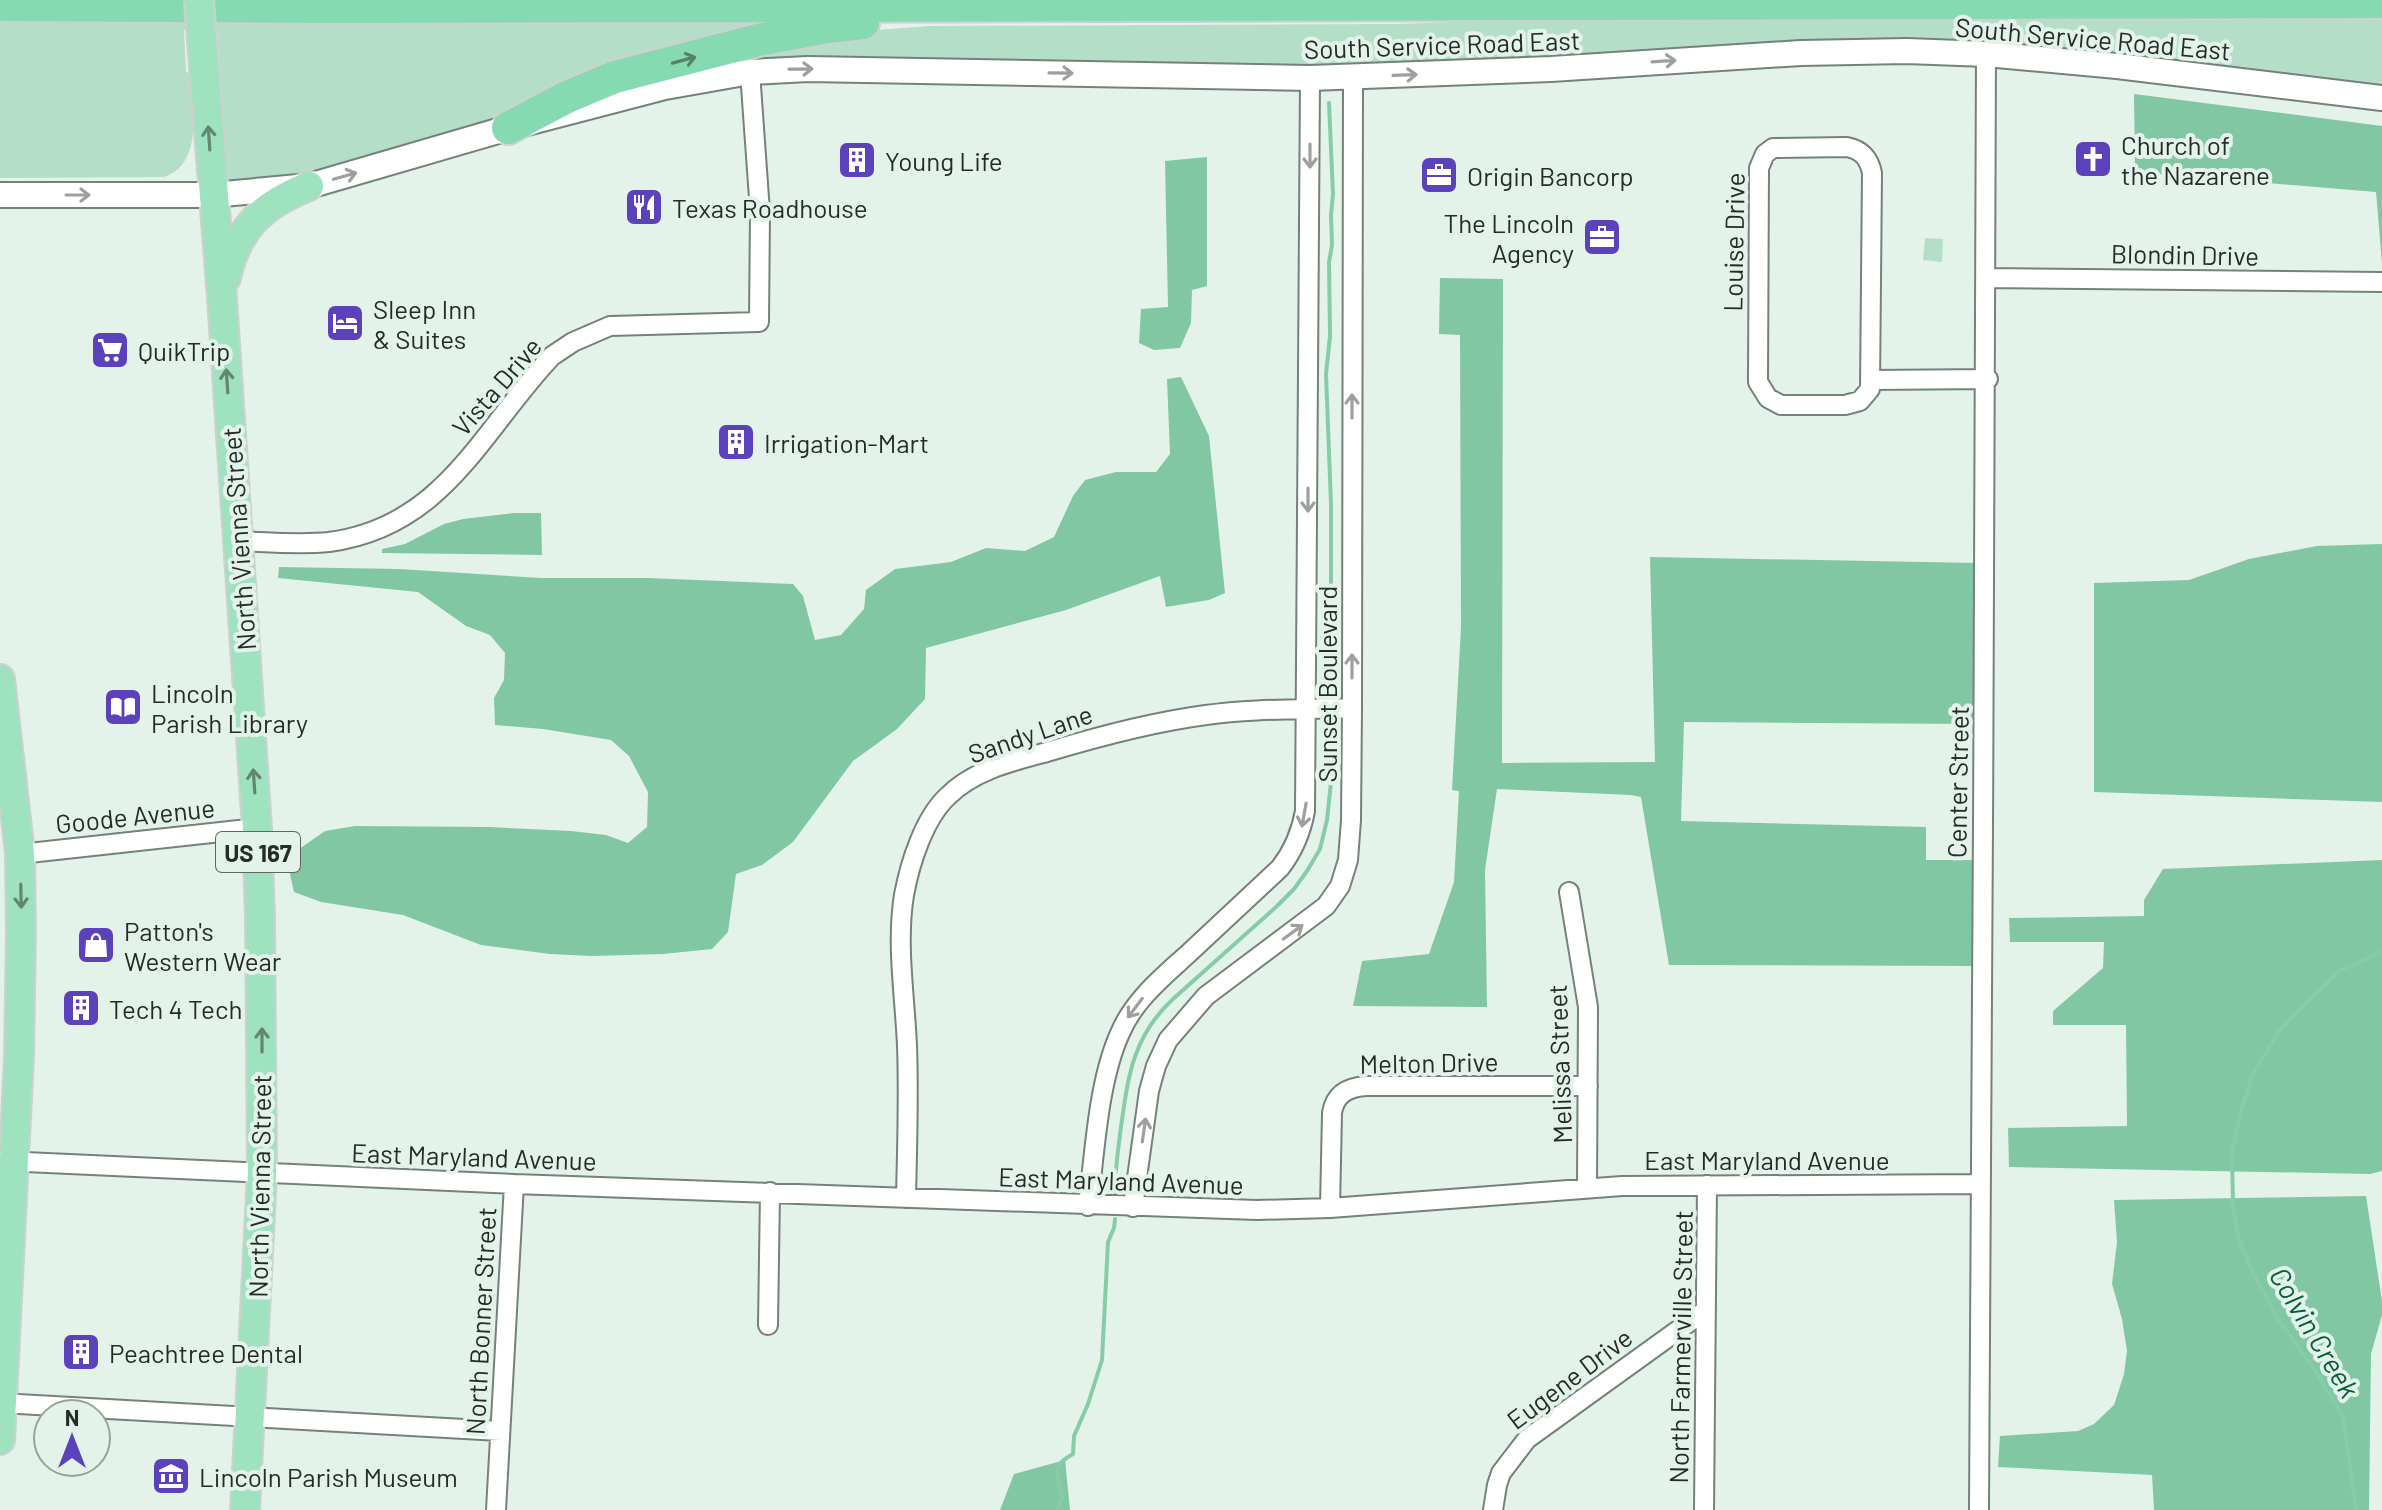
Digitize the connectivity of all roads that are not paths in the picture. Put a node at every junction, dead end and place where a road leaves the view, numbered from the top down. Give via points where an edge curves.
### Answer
1 (199, 0) edge
2 (2382, 2) edge
3 (0, 5) edge
4 (1055, 5) junction
5 (1986, 54) junction
6 (750, 72) junction
7 (1353, 77) junction
8 (1310, 78) junction
9 (2382, 98) edge
10 (508, 128) junction
11 (309, 186) junction
12 (0, 195) edge
13 (213, 195) junction
14 (1987, 278) junction
15 (2382, 282) edge
16 (222, 298) junction
17 (1988, 379) junction
18 (1871, 380) junction
19 (238, 541) junction
20 (0, 679) edge
21 (1352, 708) junction
22 (1307, 710) junction
23 (257, 828) junction
24 (12, 837) edge
25 (1569, 892) dead end
26 (1588, 1086) junction
27 (6, 1161) edge
28 (262, 1173) junction
29 (514, 1184) junction
30 (1979, 1184) junction
31 (1707, 1185) junction
32 (1587, 1188) junction
33 (770, 1192) junction
34 (906, 1198) junction
35 (1088, 1206) junction
36 (1133, 1207) junction
37 (1330, 1208) junction
38 (1706, 1310) junction
39 (768, 1325) dead end
40 (1, 1403) edge
41 (251, 1418) junction
42 (500, 1431) junction
43 (0, 1440) edge
44 (245, 1510) edge
45 (496, 1510) edge
46 (1493, 1510) edge
47 (1704, 1510) edge
48 (1979, 1510) edge

13 -> 1 highway, North Vienna Street, bridge
2 - 4 highway
3 - 4 highway
10 -> 4 highway via 615,77 758,40 828,27
7 -> 5 main road, South Service Road East via 1817,52
5 - 9 main road, South Service Road East
5 - 14 street, Center Street
6 -> 8 main road, South Service Road East
6 - 10 main road, South Service Road East via 665,87
6 - 19 street, Vista Drive via 760,212 759,322 610,326 552,356 454,477 408,515 327,542
7 - 8 main road, South Service Road East
21 -> 7 street, Sunset Boulevard
8 -> 22 street, Sunset Boulevard
11 -> 10 main road, South Service Road East
11 - 13 main road, South Service Road East
11 - 16 highway via 269,206 247,227 229,263
12 -> 13 main road, South Service Road East
13 - 16 highway, North Vienna Street / US 167
14 - 15 street, Blondin Drive
14 - 17 street, Center Street
19 -> 16 highway, North Vienna Street / US 167
17 - 18 street
17 - 30 street, Center Street
18 - 18 street, Louise Drive via 1868,160 1847,147 1769,150 1758,174 1759,387 1781,405 1845,405 1864,398
23 -> 19 highway, North Vienna Street / US 167
20 - 24 highway
21 - 22 street, Sandy Lane
36 -> 21 street, Sunset Boulevard via 1149,1091 1168,1040 1206,996 1317,914 1340,886 1350,837
22 - 34 street, Sandy Lane via 1210,714 1121,730 994,768 957,788 940,805 909,871 902,910
22 -> 35 street, Sunset Boulevard via 1307,798 1298,841 1280,868 1161,979 1126,1021 1106,1075
23 - 24 street, Goode Avenue
28 -> 23 highway, North Vienna Street / US 167
24 -> 27 highway via 21,999
25 - 26 street, Melissa Street via 1588,1007
26 - 32 street, Melissa Street
26 - 37 street, Melton Drive via 1348,1089 1335,1101 1332,1113
27 - 28 street, East Maryland Avenue
27 - 40 highway
28 - 29 street, East Maryland Avenue
28 - 41 highway, North Vienna Street / US 167
29 - 33 street, East Maryland Avenue
29 - 42 street, North Bonner Street
30 - 31 street, East Maryland Avenue
30 - 48 street, Center Street
31 - 32 street, East Maryland Avenue
31 - 38 street, North Farmerville Street
32 - 37 street, East Maryland Avenue
33 - 34 street, East Maryland Avenue
33 - 39 street
34 - 35 street, East Maryland Avenue
35 - 36 street, East Maryland Avenue
36 - 37 street, East Maryland Avenue
38 - 46 street, Eugene Drive via 1527,1439 1501,1473
38 - 47 street, North Farmerville Street
40 - 41 street
40 - 43 highway
41 - 42 street
41 - 44 highway, North Vienna Street / US 167
42 - 45 street, North Bonner Street

